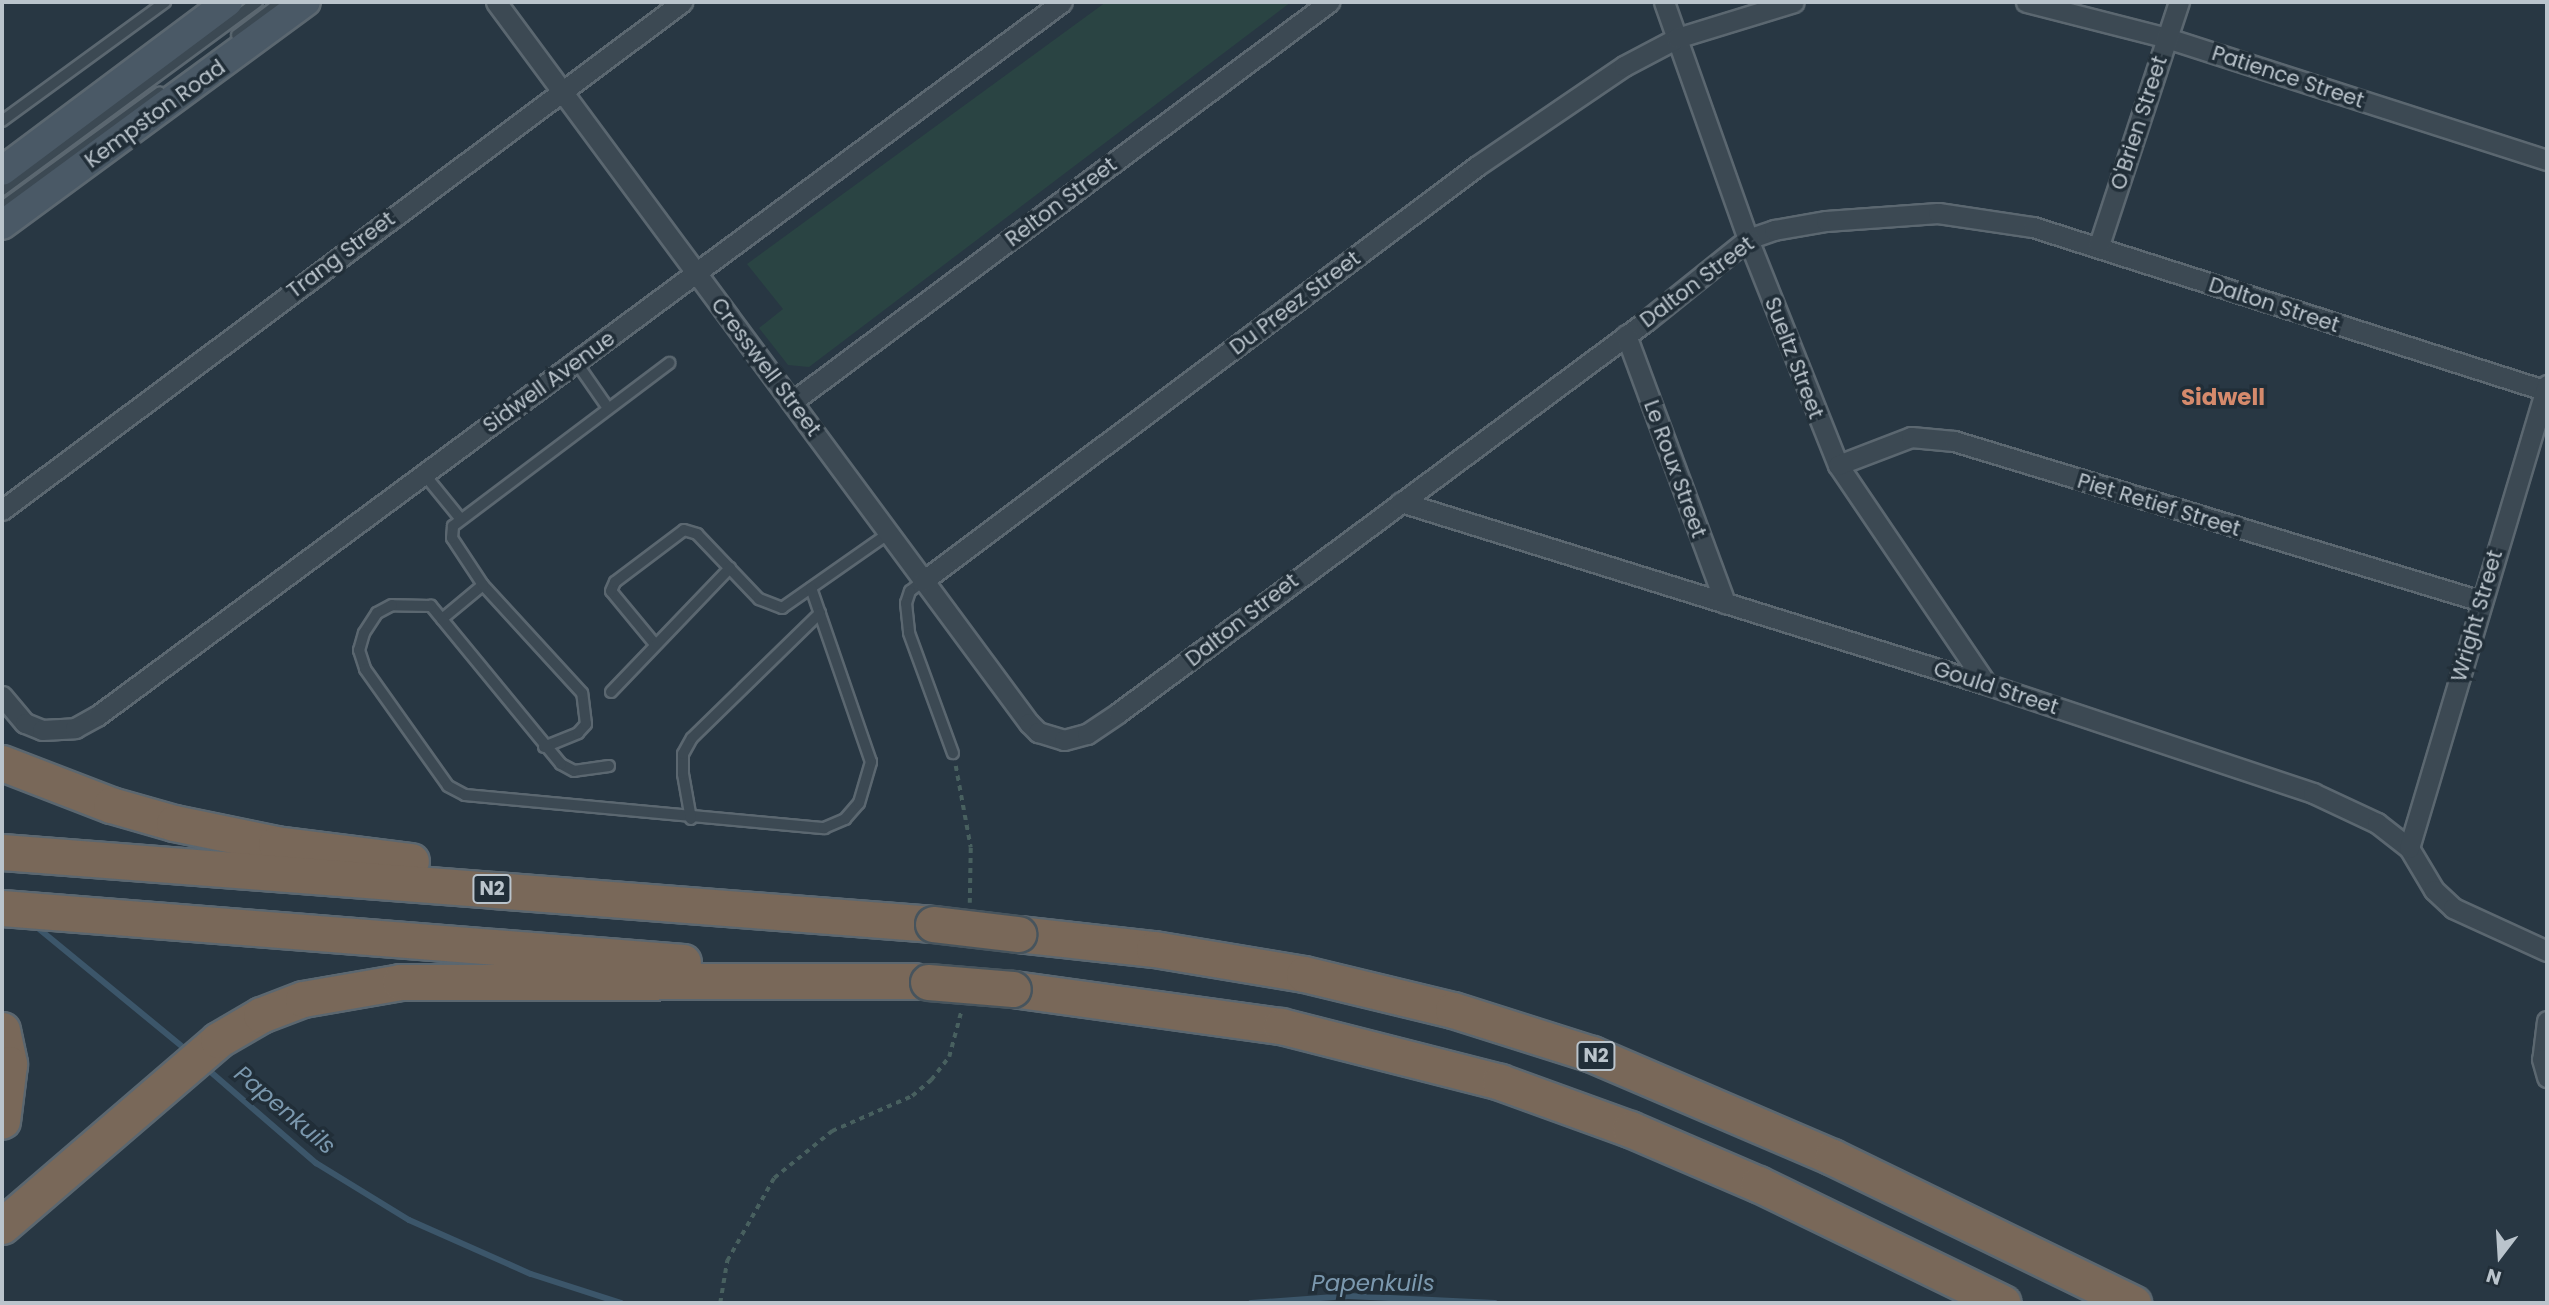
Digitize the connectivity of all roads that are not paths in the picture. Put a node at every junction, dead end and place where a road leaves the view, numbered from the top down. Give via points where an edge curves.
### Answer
1 (165, 2) edge
2 (228, 2) edge
3 (257, 2) edge
4 (281, 2) edge
5 (306, 2) edge
6 (496, 2) edge
7 (682, 2) edge
8 (1062, 2) edge
9 (1329, 2) edge
10 (1664, 2) edge
11 (1794, 2) edge
12 (2026, 2) edge
13 (2179, 2) edge
14 (1677, 38) junction
15 (2167, 38) junction
16 (230, 41) dead end
17 (167, 87) dead end
18 (560, 90) junction
19 (2, 121) edge
20 (2547, 160) edge
21 (2, 171) edge
22 (2, 190) edge
23 (2, 207) edge
24 (2, 225) edge
25 (1748, 239) junction
26 (2099, 245) junction
27 (696, 273) junction
28 (1626, 335) junction
29 (576, 362) junction
30 (669, 363) dead end
31 (2546, 388) edge
32 (792, 402) junction
33 (608, 408) junction
34 (1838, 465) junction
35 (424, 474) junction
36 (1401, 502) junction
37 (2, 510) edge
38 (459, 517) junction
39 (889, 533) junction
40 (730, 568) junction
41 (923, 580) junction
42 (483, 585) junction
43 (811, 588) junction
44 (2481, 601) junction
45 (1725, 603) junction
46 (820, 613) junction
47 (442, 619) junction
48 (653, 643) junction
49 (1986, 684) junction
50 (611, 692) dead end
51 (2, 696) edge
52 (1038, 732) joint
53 (544, 747) junction
54 (953, 753) road end
55 (2, 763) edge
56 (609, 766) dead end
57 (691, 819) junction
58 (2409, 848) junction
59 (2, 852) edge
60 (2, 908) edge
61 (866, 915) junction
62 (2547, 951) edge
63 (921, 982) junction
64 (2547, 1021) edge
65 (2, 1030) edge
66 (2547, 1077) edge
67 (2, 1121) edge
68 (2, 1226) edge
69 (2003, 1303) edge
70 (2133, 1303) edge

1 - 19 lane
2 - 21 main road
3 - 22 lane
4 - 16 lane
5 - 24 main road, Kempston Road
6 - 18 street, Cresswell Street
7 - 18 street, Trang Street
8 - 27 street, Sidwell Avenue
9 - 32 street, Relton Street
10 - 14 street, Sueltz Street
11 - 14 street
12 - 15 street, Patience Street
13 - 15 street, O'Brien Street
14 - 25 street, Sueltz Street
14 - 41 street, Du Preez Street via 1624,66 1477,166
15 - 20 street, Patience Street
15 - 26 street, O'Brien Street
17 - 23 lane
18 - 27 street, Cresswell Street
18 - 37 street, Trang Street
25 - 26 street, Dalton Street via 1826,221 1938,213 2022,225
25 - 28 street, Dalton Street
25 - 34 street, Sueltz Street
26 - 31 street, Dalton Street via 2222,290
27 - 29 street, Sidwell Avenue
27 - 32 street, Cresswell Street
28 - 36 street, Dalton Street
28 - 45 street, Le Roux Street
29 - 33 lane
29 - 35 street, Sidwell Avenue
30 - 33 lane
31 - 44 street, Wright Street
32 - 39 street, Cresswell Street
33 - 38 lane
34 - 44 street, Piet Retief Street via 1912,437 1954,441
34 - 49 street, Sueltz Street
35 - 38 lane
35 - 51 street, Sidwell Avenue via 97,716 58,731 25,723
36 - 45 street, Gould Street
36 - 52 street, Dalton Street via 1087,734 1064,740
38 - 42 lane via 452,538
39 - 41 street, Cresswell Street
39 - 43 lane
40 - 43 lane via 771,607 782,608
40 - 48 lane
40 - 48 lane via 697,534 684,530 615,582 611,591 614,601
41 - 52 street, Cresswell Street
41 - 54 lane via 910,591 906,603 909,633
42 - 47 lane
42 - 53 lane via 582,693 586,724 579,733
43 - 46 lane
44 - 58 street, Wright Street
45 - 49 street, Gould Street
46 - 57 lane via 692,738 683,754
46 - 57 lane via 869,748 867,782 859,803 845,819 824,828
47 - 53 lane
47 - 57 lane via 431,606 392,605 377,613 359,650 365,669 449,786 480,799
48 - 50 lane
49 - 58 street, Gould Street via 2314,793 2377,823
53 - 56 lane via 574,771
55 - 61 highway via 111,805 276,844
58 - 62 street, Gould Street via 2434,890 2453,908
59 - 61 highway, N2
60 - 63 highway
61 - 70 highway, N2, bridge via 1154,948 1304,974 1453,1010 1592,1054 1832,1157
63 - 68 highway via 400,982 351,987 261,1014 218,1040
63 - 69 highway, bridge via 1013,989 1281,1026 1500,1082 1746,1178
64 - 66 street via 2542,1059
65 - 67 highway via 9,1064

